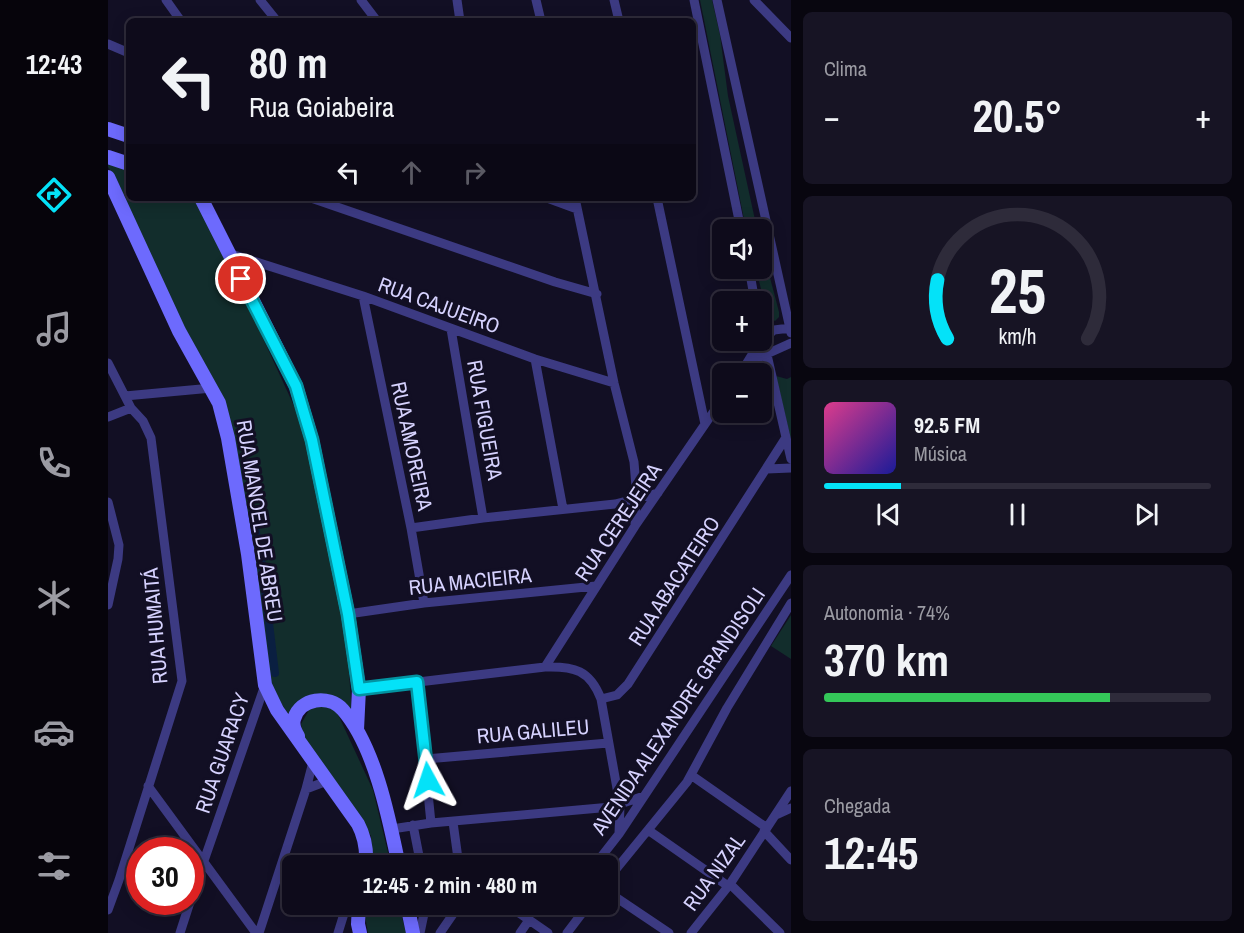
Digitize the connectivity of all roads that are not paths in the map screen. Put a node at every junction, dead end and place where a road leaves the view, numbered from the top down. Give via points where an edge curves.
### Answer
1 (166, 0) edge
2 (260, 0) edge
3 (361, 0) edge
4 (457, 0) edge
5 (536, 0) edge
6 (614, 0) edge
7 (694, 0) edge
8 (717, 0) edge
9 (754, 0) edge
10 (370, 5) edge
11 (180, 18) edge
12 (275, 18) edge
13 (460, 18) edge
14 (539, 18) edge
15 (618, 18) edge
16 (791, 38) edge
17 (108, 44) edge
18 (126, 52) edge
19 (108, 129) edge
20 (125, 135) edge
21 (108, 138) edge
22 (108, 157) edge
23 (126, 163) edge
24 (108, 177) edge
25 (202, 201) edge
26 (320, 201) edge
27 (555, 201) edge
28 (576, 201) edge
29 (658, 201) edge
30 (577, 209) junction
31 (739, 219) edge
32 (228, 253) junction
33 (251, 261) junction
34 (239, 275) junction
35 (597, 294) junction
36 (363, 296) junction
37 (451, 329) junction
38 (790, 330) edge
39 (772, 331) edge
40 (791, 343) edge
41 (754, 351) edge
42 (766, 351) edge
43 (767, 355) junction
44 (535, 359) junction
45 (108, 363) edge
46 (747, 363) joint
47 (614, 383) junction
48 (212, 388) junction
49 (125, 396) junction
50 (131, 408) junction
51 (712, 414) edge
52 (110, 416) edge
53 (705, 424) junction
54 (785, 439) junction
55 (791, 459) edge
56 (791, 468) edge
57 (767, 469) junction
58 (658, 493) junction
59 (635, 498) junction
60 (108, 502) edge
61 (563, 509) junction
62 (483, 518) junction
63 (635, 526) junction
64 (411, 528) junction
65 (791, 575) edge
66 (596, 586) junction
67 (424, 603) junction
68 (791, 603) edge
69 (108, 605) edge
70 (348, 614) junction
71 (545, 667) junction
72 (417, 682) junction
73 (265, 685) junction
74 (359, 689) junction
75 (601, 699) junction
76 (357, 730) junction
77 (608, 742) junction
78 (300, 744) junction
79 (426, 759) junction
80 (313, 762) junction
81 (691, 775) junction
82 (327, 781) junction
83 (148, 786) junction
84 (306, 789) junction
85 (791, 791) edge
86 (645, 796) junction
87 (620, 805) junction
88 (791, 808) edge
89 (776, 815) junction
90 (453, 822) junction
91 (431, 823) junction
92 (413, 825) junction
93 (392, 829) junction
94 (766, 830) junction
95 (648, 831) junction
96 (619, 834) junction
97 (185, 837) edge
98 (366, 847) junction
99 (363, 855) edge
100 (366, 855) edge
101 (397, 855) edge
102 (419, 855) edge
103 (458, 855) edge
104 (603, 855) edge
105 (204, 859) edge
106 (791, 860) edge
107 (204, 863) edge
108 (618, 867) edge
109 (729, 885) junction
110 (618, 899) edge
111 (108, 910) edge
112 (186, 915) edge
113 (344, 915) edge
114 (358, 915) edge
115 (409, 915) edge
116 (424, 915) edge
117 (452, 915) edge
118 (522, 915) edge
119 (581, 915) edge
120 (529, 920) junction
121 (698, 931) edge
122 (180, 933) edge
123 (258, 933) edge
124 (338, 933) edge
125 (360, 933) edge
126 (413, 933) edge
127 (420, 933) edge
128 (440, 933) edge
129 (520, 933) edge
130 (548, 933) edge
131 (567, 933) edge
132 (669, 933) edge
133 (780, 933) edge

1 - 11 street
2 - 12 street
3 - 10 street
4 - 13 street
5 - 14 street
6 - 15 street
7 - 31 street
8 - 38 street
9 - 16 street
17 - 18 street
19 - 20 main road
20 - 21 main road
22 - 23 main road
24 - 48 main road, RUA MANOEL DE ABREU via 179,331
25 - 32 main road
26 - 35 street
27 - 30 street
28 - 30 street
29 - 53 street
30 - 35 street
32 - 33 street, RUA CAJUEIRO
32 - 34 main road
33 - 34 street
33 - 36 street, RUA CAJUEIRO
34 - 70 main road via 298,394 312,440
35 - 47 street
36 - 37 street, RUA CAJUEIRO
36 - 64 street, RUA AMOREIRA
37 - 44 street, RUA CAJUEIRO
37 - 62 street, RUA FIGUEIRA
38 - 39 street
40 - 43 street
41 - 46 street
42 - 43 street
43 - 46 street
43 - 54 street
44 - 47 street, RUA CAJUEIRO
44 - 61 street
45 - 49 street, RUA HUMAITÁ
47 - 59 street via 634,462
48 - 49 street
48 - 73 main road, RUA MANOEL DE ABREU via 228,438
49 - 50 street, RUA HUMAITÁ
50 - 52 street
50 - 83 street, RUA HUMAITÁ via 143,420 151,438 182,681
51 - 53 street, RUA CEREJEIRA
53 - 58 street, RUA CEREJEIRA
54 - 55 street
54 - 57 street, RUA ABACATEIRO
56 - 57 street
57 - 75 street, RUA ABACATEIRO via 628,684 617,695
58 - 59 street
58 - 63 street, RUA CEREJEIRA
59 - 61 street
59 - 63 street
60 - 69 street via 118,545
61 - 62 street
62 - 64 street
63 - 66 street, RUA CEREJEIRA
64 - 67 street, RUA AMOREIRA
65 - 86 street, AVENIDA ALEXANDRE GRANDISOLI
66 - 67 street, RUA MACIEIRA
66 - 71 street, RUA CEREJEIRA
67 - 70 street, RUA MACIEIRA
68 - 81 street, AVENIDA ALEXANDRE GRANDISOLI
70 - 74 main road
71 - 72 street
71 - 75 street via 564,666 588,676
72 - 74 street
72 - 79 street
73 - 78 main road, RUA MANOEL DE ABREU
73 - 105 street, RUA GUARACY
74 - 76 main road
75 - 77 street
76 - 78 main road via 337,703 317,699 294,719
76 - 93 main road via 380,783
77 - 79 street, RUA GALILEU
77 - 87 street
78 - 80 main road, RUA MANOEL DE ABREU
79 - 91 street
80 - 82 main road, RUA MANOEL DE ABREU
80 - 84 street
81 - 94 street
81 - 95 street, AVENIDA ALEXANDRE GRANDISOLI
82 - 84 street
82 - 98 main road, RUA MANOEL DE ABREU via 364,834
83 - 97 street
83 - 111 street, RUA HUMAITÁ
84 - 123 street
85 - 89 street, RUA NIZAL
86 - 87 street
86 - 96 street, AVENIDA ALEXANDRE GRANDISOLI
87 - 90 street
87 - 96 street
88 - 89 street
89 - 94 street, RUA NIZAL
90 - 91 street
90 - 103 street
91 - 92 street
92 - 93 street
92 - 102 street
93 - 101 main road
94 - 106 street
94 - 109 street, RUA NIZAL
95 - 108 street, AVENIDA ALEXANDRE GRANDISOLI
95 - 109 street
96 - 104 street, AVENIDA ALEXANDRE GRANDISOLI
98 - 99 street
98 - 100 main road
107 - 123 street
109 - 121 street, RUA NIZAL
109 - 133 street
110 - 132 street
112 - 122 street, RUA GUARACY
113 - 124 street
114 - 125 main road
115 - 126 main road
116 - 127 street
117 - 128 street
118 - 120 street
119 - 131 street
120 - 129 street
120 - 130 street

